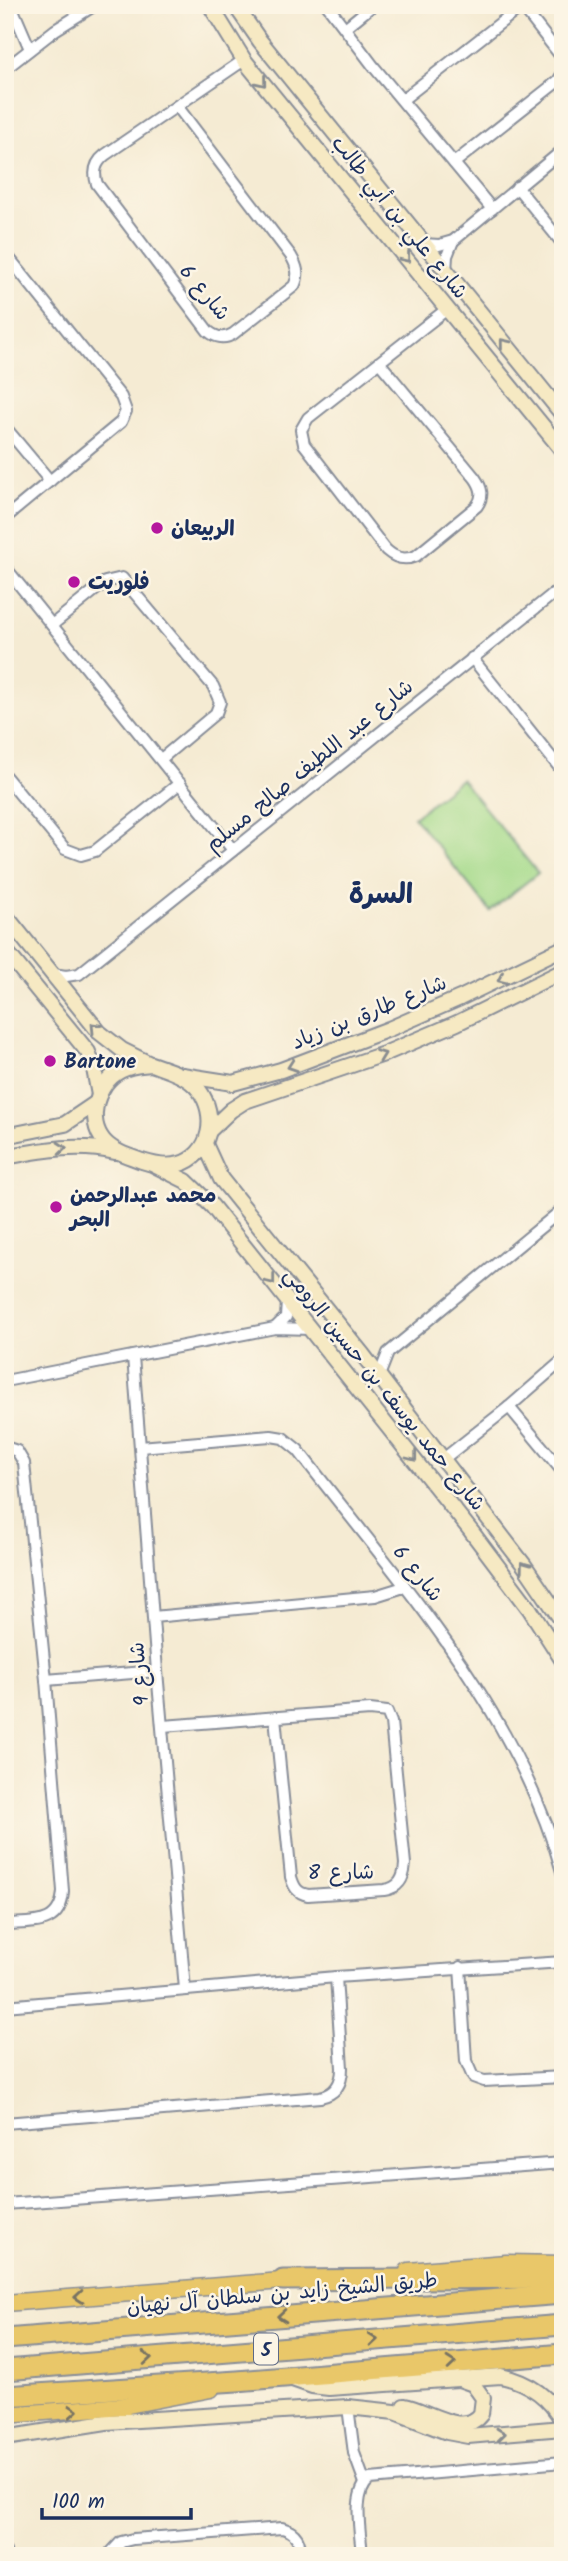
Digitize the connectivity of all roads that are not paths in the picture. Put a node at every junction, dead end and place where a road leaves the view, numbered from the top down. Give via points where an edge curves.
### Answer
1 (11, 5) edge
2 (95, 5) edge
3 (210, 5) edge
4 (236, 5) edge
5 (327, 5) edge
6 (373, 5) edge
7 (522, 6) edge
8 (345, 28) junction
9 (30, 49) junction
10 (563, 59) edge
11 (244, 60) junction
12 (5, 69) edge
13 (563, 74) edge
14 (402, 100) junction
15 (177, 106) junction
16 (563, 150) edge
17 (454, 163) junction
18 (517, 187) junction
19 (492, 209) junction
20 (453, 242) junction
21 (424, 244) junction
22 (563, 244) edge
23 (5, 254) edge
24 (446, 271) junction
25 (447, 309) junction
26 (379, 362) junction
27 (526, 370) junction
28 (510, 385) junction
29 (549, 398) junction
30 (530, 411) junction
31 (563, 415) edge
32 (5, 427) edge
33 (563, 451) edge
34 (50, 481) junction
35 (5, 518) edge
36 (5, 567) edge
37 (562, 587) edge
38 (52, 625) junction
39 (472, 658) junction
40 (161, 759) junction
41 (563, 772) edge
42 (5, 776) edge
43 (180, 783) junction
44 (233, 850) junction
45 (5, 915) edge
46 (563, 948) edge
47 (5, 950) edge
48 (563, 971) edge
49 (52, 974) junction
50 (79, 974) junction
51 (73, 1000) junction
52 (152, 1064) junction
53 (182, 1075) junction
54 (98, 1099) junction
55 (5, 1136) edge
56 (207, 1137) junction
57 (119, 1153) junction
58 (5, 1157) edge
59 (154, 1165) junction
60 (563, 1209) edge
61 (264, 1234) junction
62 (246, 1249) junction
63 (287, 1301) junction
64 (275, 1328) junction
65 (311, 1329) junction
66 (388, 1353) junction
67 (363, 1355) junction
68 (133, 1356) junction
69 (563, 1360) edge
70 (379, 1377) junction
71 (5, 1381) edge
72 (509, 1407) junction
73 (5, 1447) edge
74 (140, 1447) junction
75 (442, 1460) junction
76 (563, 1472) edge
77 (404, 1587) junction
78 (153, 1617) junction
79 (563, 1622) edge
80 (563, 1661) edge
81 (157, 1671) junction
82 (46, 1681) junction
83 (275, 1717) junction
84 (163, 1726) junction
85 (563, 1875) edge
86 (5, 1924) edge
87 (563, 1962) edge
88 (460, 1967) junction
89 (336, 1977) junction
90 (186, 1989) junction
91 (5, 2006) edge
92 (563, 2077) edge
93 (5, 2123) edge
94 (563, 2163) edge
95 (5, 2204) edge
96 (563, 2256) edge
97 (506, 2263) junction
98 (563, 2264) edge
99 (563, 2278) edge
100 (284, 2280) junction
101 (563, 2294) edge
102 (5, 2303) edge
103 (563, 2325) edge
104 (5, 2339) edge
105 (563, 2354) edge
106 (5, 2370) edge
107 (287, 2377) junction
108 (459, 2379) junction
109 (237, 2381) junction
110 (5, 2396) edge
111 (348, 2407) junction
112 (364, 2407) junction
113 (5, 2415) edge
114 (563, 2422) edge
115 (563, 2428) edge
116 (5, 2438) edge
117 (563, 2462) edge
118 (365, 2483) junction
119 (108, 2556) edge
120 (301, 2556) edge
121 (362, 2556) edge

1 - 9 street
2 - 9 street
3 - 11 street, شارع علي بن أبي طالب
4 - 21 street, شارع علي بن أبي طالب via 250,29
5 - 8 street
6 - 8 street
7 - 10 street
7 - 14 street
8 - 14 street
9 - 12 street
11 - 15 street, شارع 6
11 -> 25 street, شارع علي بن أبي طالب
13 - 17 street
14 - 17 street
15 - 15 street, شارع 6 via 101,158 94,176 208,331 226,337 294,286 298,270
16 - 18 street
17 - 19 street
18 - 19 street
18 - 22 street
19 - 20 street
20 - 21 street
20 - 24 street
21 - 24 street, شارع علي بن أبي طالب
23 - 34 street via 125,404 121,422
27 -> 24 street, شارع علي بن أبي طالب
25 - 26 street
25 - 28 street, شارع علي بن أبي طالب
26 - 26 street via 308,418 301,436 386,550 407,559 477,506 481,490
27 - 28 street via 530,376 526,386 516,389
27 - 29 street, شارع علي بن أبي طالب
28 - 30 street, شارع علي بن أبي طالب
29 - 30 street via 536,399
29 - 31 street, شارع علي بن أبي طالب
30 - 33 street, شارع علي بن أبي طالب
32 - 34 street
34 - 35 street
36 - 38 street
37 - 39 street, شارع عبد اللطيف صالح مسلم
38 - 40 street
38 - 40 street via 107,580 122,578 213,686 220,702 216,713
39 - 41 street
39 - 44 street, شارع عبد اللطيف صالح مسلم
40 - 43 street
42 - 43 street via 65,849 80,855 95,850
43 - 44 street
44 - 50 street, شارع عبد اللطيف صالح مسلم
45 - 49 street
46 -> 53 street, شارع طارق بن زياد via 389,1029 281,1070 233,1083
47 - 54 street via 88,1052
56 -> 48 street, شارع طارق بن زياد via 245,1101 384,1054
49 - 50 street
49 - 51 street
50 - 51 street
52 -> 51 street via 107,1039
52 - 53 street
52 - 54 street via 121,1070
53 - 56 street via 203,1094 208,1108
54 - 55 street via 65,1124
54 - 57 street via 98,1131
56 - 59 street via 195,1156 180,1164
56 - 61 street, شارع حمد يوسف بن حسين الرومي via 221,1179
58 -> 57 street via 74,1147
57 - 59 street
59 - 62 street, شارع حمد يوسف بن حسين الرومي via 195,1189
60 - 66 street
61 - 62 street via 251,1237
61 - 67 street, شارع حمد يوسف بن حسين الرومي
62 -> 63 street, شارع حمد يوسف بن حسين الرومي
63 - 64 street via 286,1317
63 - 65 street, شارع حمد يوسف بن حسين الرومي
64 - 65 street
64 - 68 street
65 -> 80 street, شارع حمد يوسف بن حسين الرومي via 515,1587
66 - 67 street
66 - 70 street
67 - 70 street, شارع حمد يوسف بن حسين الرومي
68 - 71 street
68 - 74 street, شارع 9
69 - 72 street
70 - 75 street, شارع حمد يوسف بن حسين الرومي
72 - 75 street
72 - 76 street
73 - 82 street via 17,1451 24,1463
74 - 77 street, شارع 6 via 261,1436 288,1441
74 - 78 street, شارع 9
79 -> 75 street, شارع حمد يوسف بن حسين الرومي
77 - 78 street via 375,1596
77 - 85 street, شارع 6 via 436,1625 497,1718 534,1794
78 - 81 street, شارع 9
81 - 82 street
81 - 84 street, شارع 9
82 - 86 street via 62,1897 59,1909 47,1920
83 - 83 street, شارع 8 via 376,1709 388,1714 405,1864 395,1887 308,1895 295,1888
83 - 84 street, شارع 8
84 - 90 street, شارع 9
87 - 88 street
88 - 89 street
88 - 92 street via 472,2077 484,2081
89 - 90 street
89 - 93 street via 342,2068 331,2094
90 - 91 street
94 - 95 street
96 - 97 street
97 - 98 main road
97 - 100 main road
99 - 100 highway
100 -> 102 main road
101 -> 104 highway, طريق الشيخ زايد بن سلطان آل نهيان / 5
106 -> 103 highway, 5
107 -> 105 highway, 5
107 - 108 street via 329,2388
107 - 109 highway, 5
108 - 112 street via 473,2384 483,2398 481,2414 470,2424 459,2425 407,2407
108 - 114 street via 490,2375 522,2382 548,2401
109 - 110 highway
113 -> 109 main road via 123,2406
111 - 112 street
111 - 116 street via 106,2422
111 - 118 street via 351,2438
112 -> 115 street via 395,2412 468,2436
117 - 118 street via 376,2477
118 - 121 street via 359,2495
119 - 120 street via 116,2546 133,2539 282,2528 297,2538

